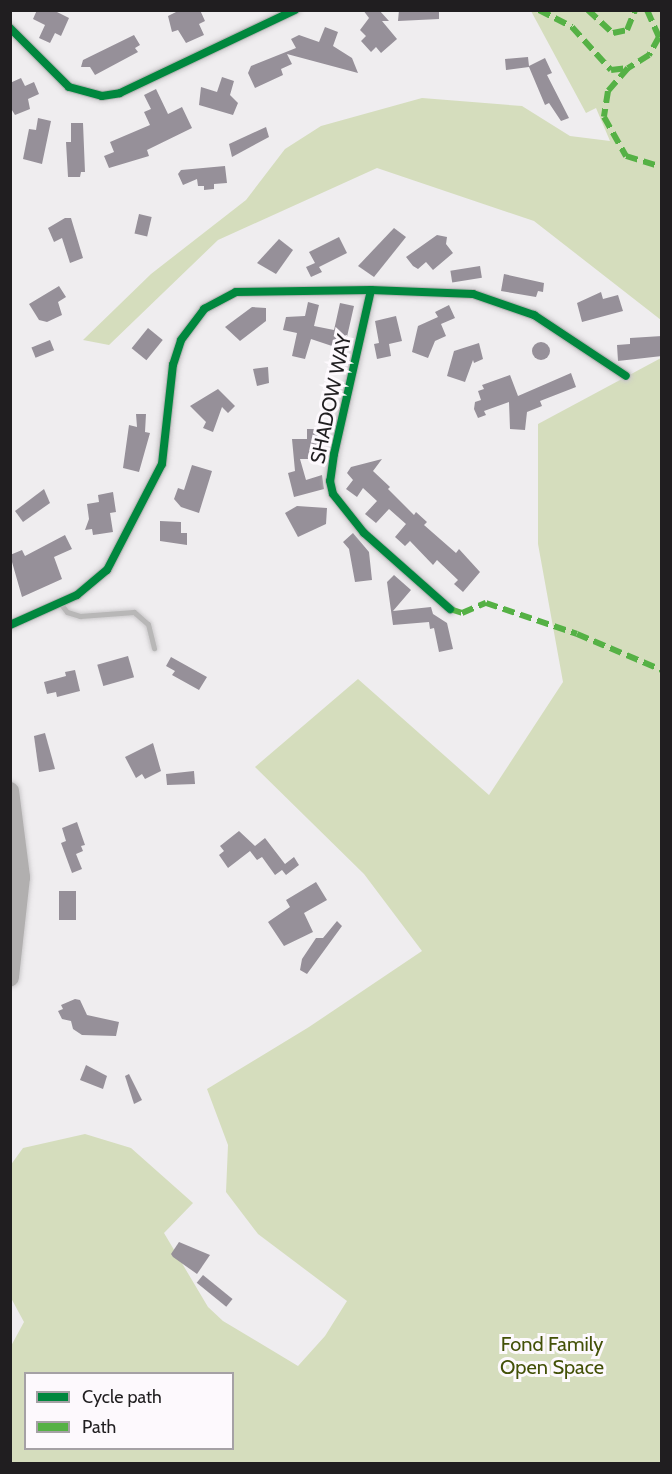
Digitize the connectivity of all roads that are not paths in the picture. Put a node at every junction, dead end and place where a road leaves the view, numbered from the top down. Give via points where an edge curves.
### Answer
1 (295, 10) edge
2 (10, 28) edge
3 (371, 290) junction
4 (626, 376) dead end
5 (60, 603) junction
6 (450, 609) dead end
7 (10, 625) edge
8 (154, 648) dead end
9 (10, 791) edge
10 (10, 977) edge

1 - 2 street via 120,93 102,96 69,87
3 - 4 street via 451,291 508,303 561,330
3 - 5 street via 256,289 236,292 204,309 176,352 166,442 145,503 107,570 94,584
3 - 6 street, SHADOW WAY via 334,454 330,481 333,494 364,533
5 - 7 street
5 - 8 lane via 67,612 80,616 134,612 148,624
9 - 10 main road via 21,877

